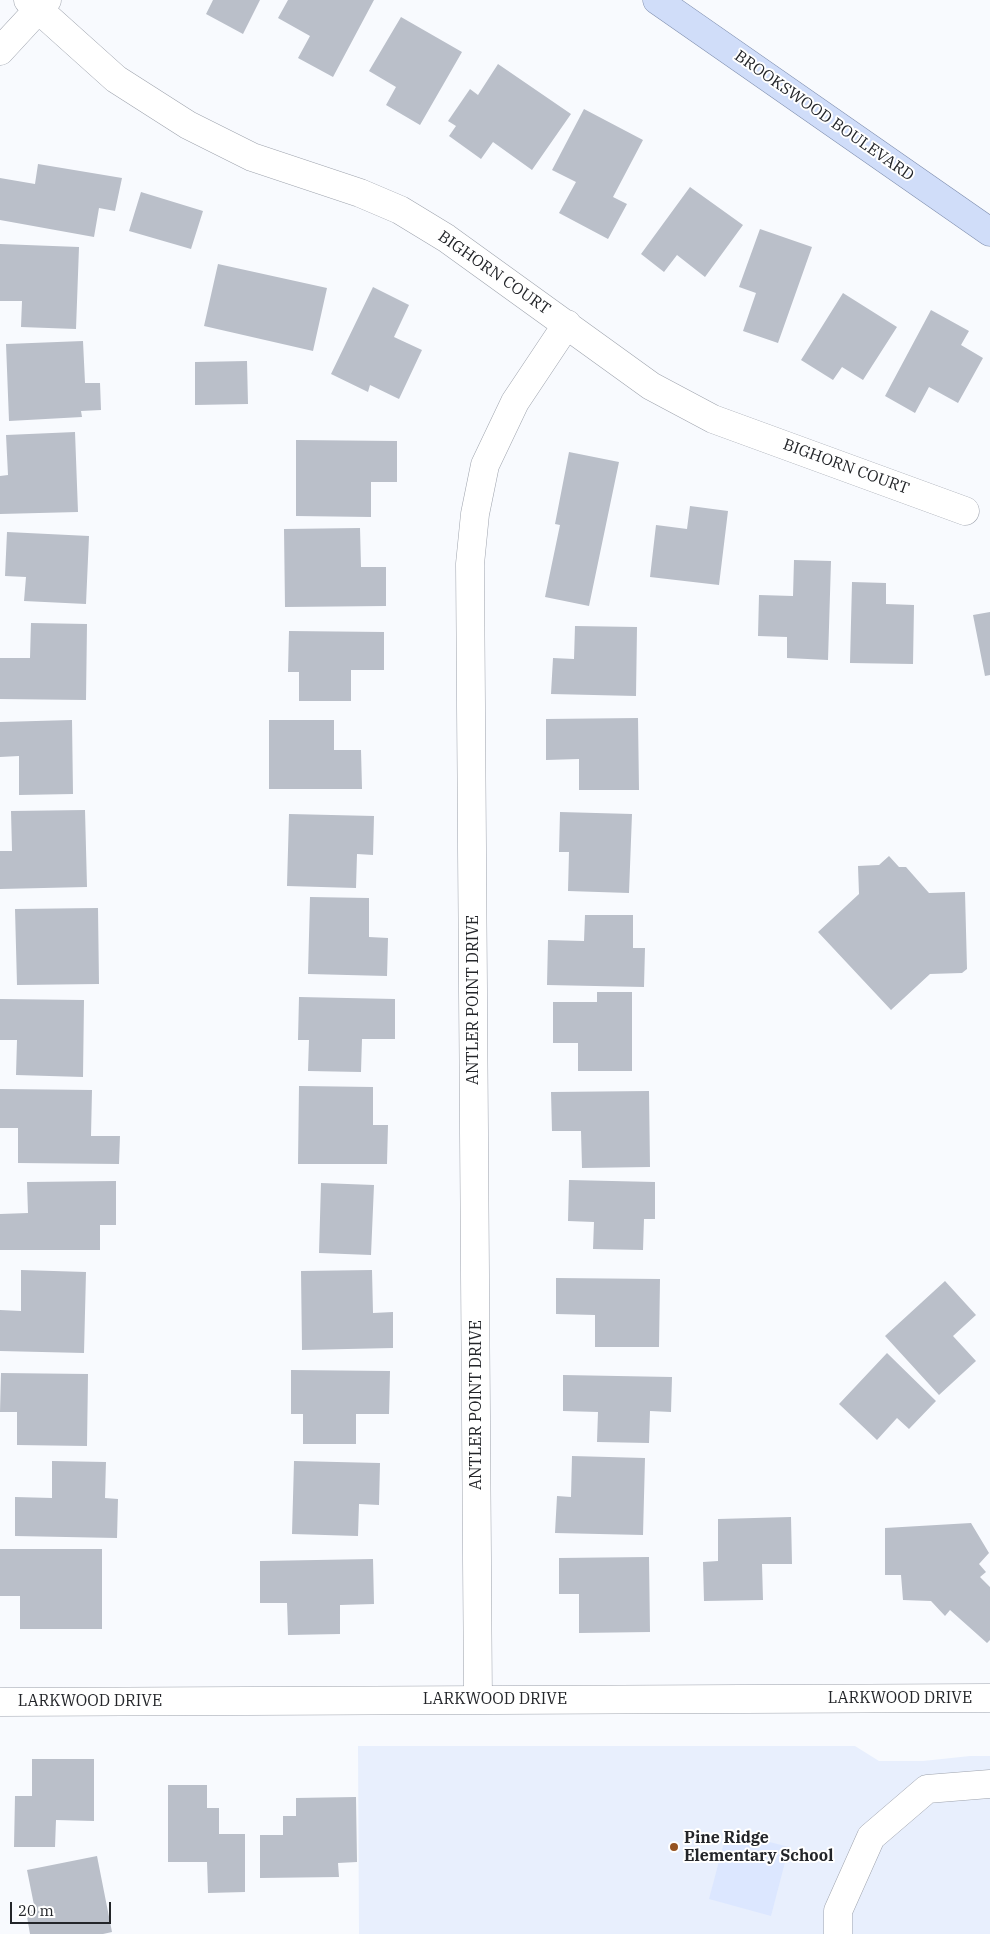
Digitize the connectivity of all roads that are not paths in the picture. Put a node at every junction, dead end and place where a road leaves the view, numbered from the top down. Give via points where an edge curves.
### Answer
1 (38, 3) edge
2 (672, 4) edge
3 (0, 51) edge
4 (990, 232) edge
5 (567, 324) junction
6 (965, 511) dead end
7 (990, 1698) edge
8 (478, 1700) junction
9 (0, 1702) edge
10 (990, 1784) edge
11 (838, 1934) edge

1 - 3 street
1 - 5 street, BIGHORN COURT via 116,79 188,125 252,156 400,210 446,238
2 - 4 main road, BROOKSWOOD BOULEVARD
5 - 6 street, BIGHORN COURT via 651,386 713,419
5 - 8 street, ANTLER POINT DRIVE via 515,402 485,465 475,514 470,564
7 - 8 street, LARKWOOD DRIVE
8 - 9 street, LARKWOOD DRIVE
10 - 11 street via 927,1789 871,1837 838,1911

